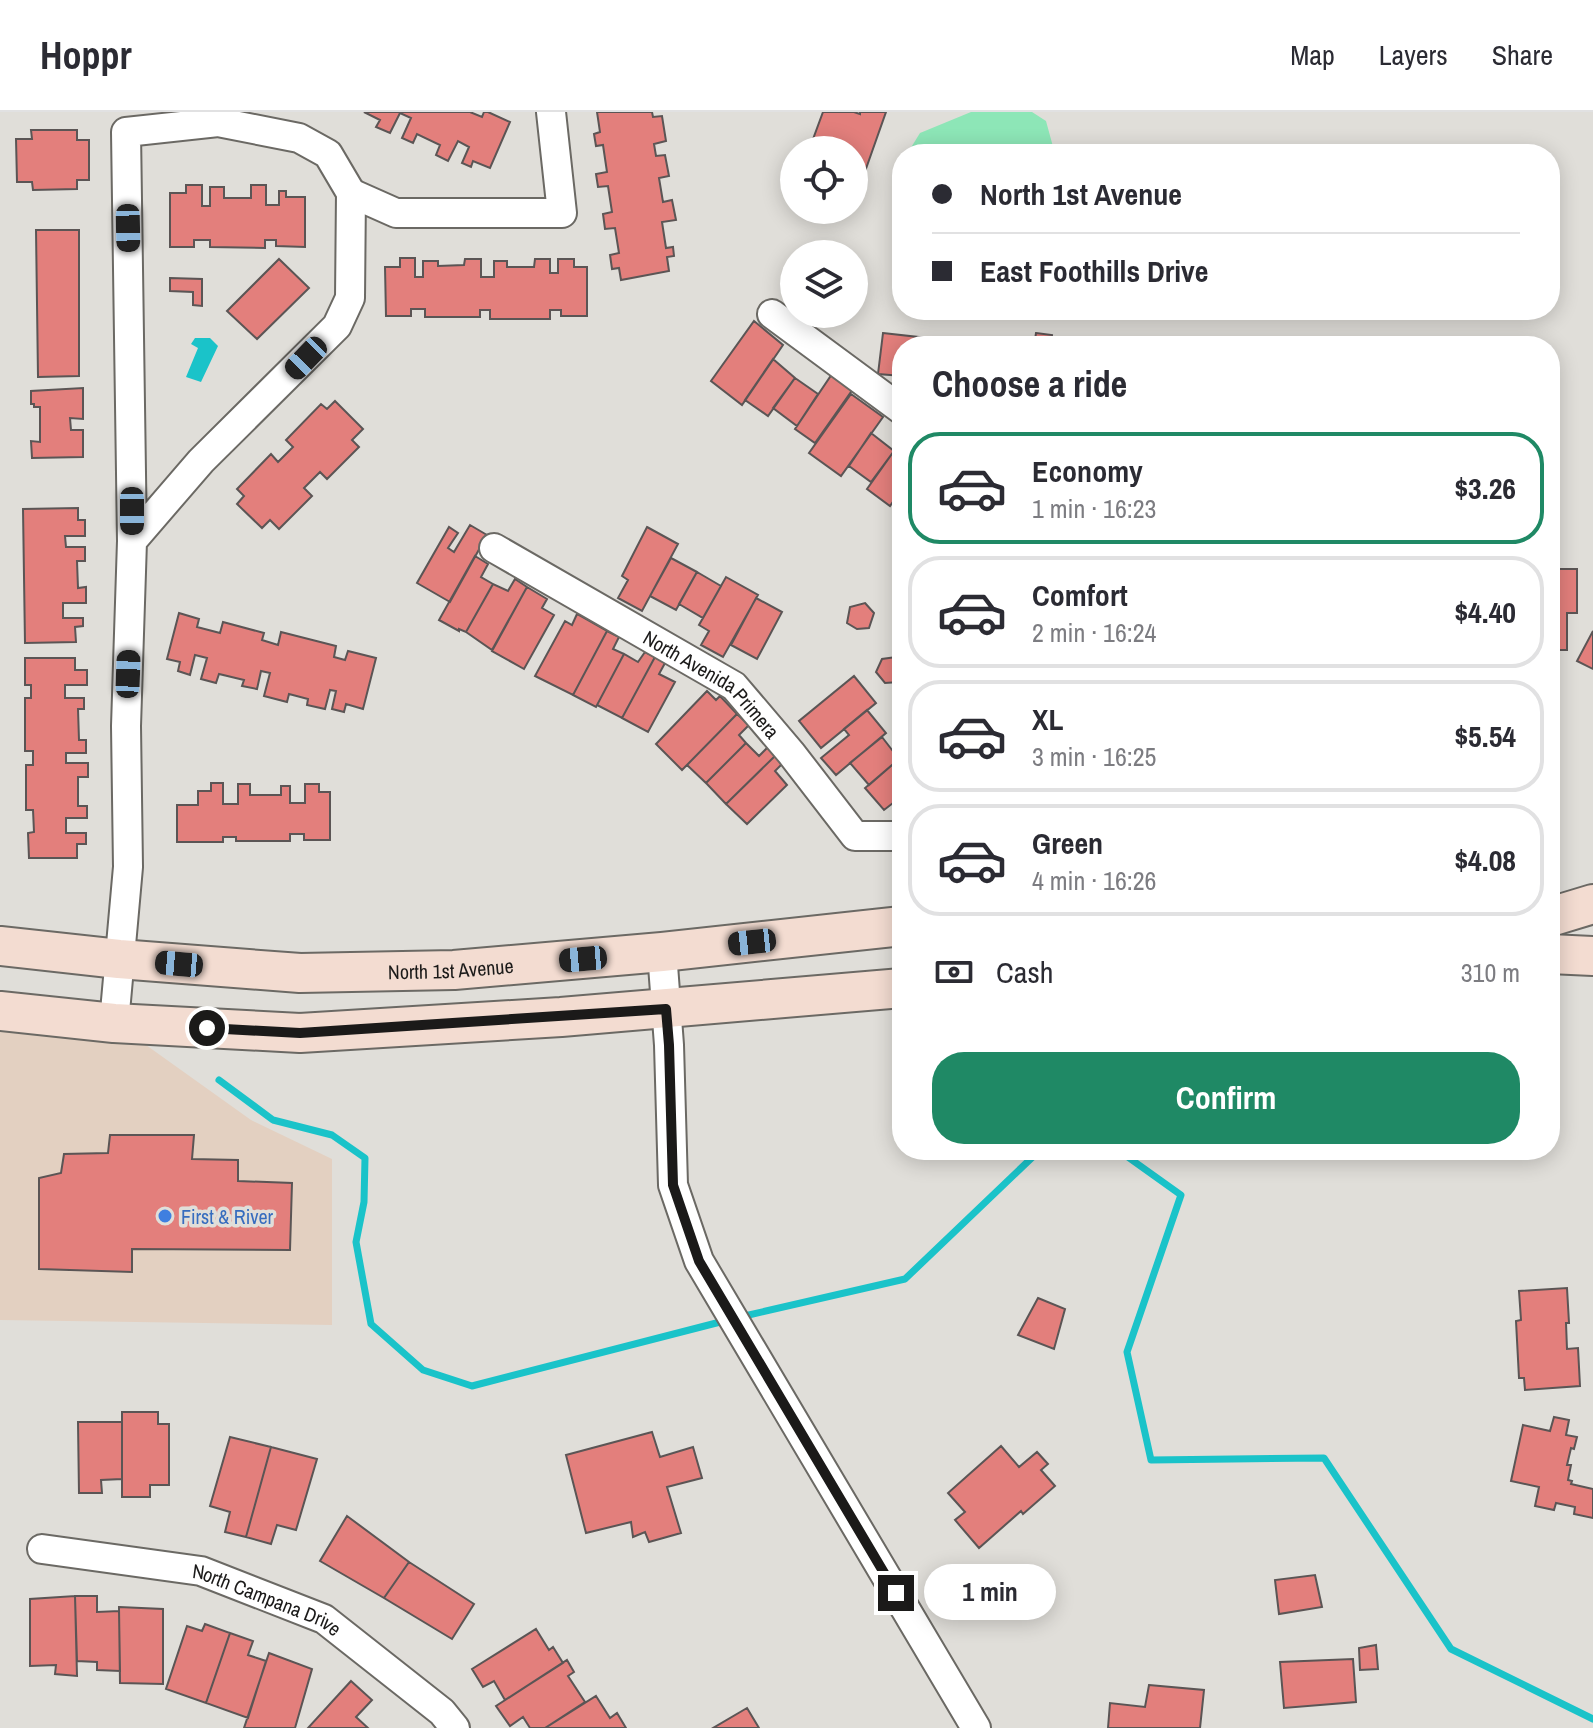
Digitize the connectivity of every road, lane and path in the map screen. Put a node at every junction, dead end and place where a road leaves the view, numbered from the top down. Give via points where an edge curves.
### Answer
1 (551, 112) edge
2 (251, 120) edge
3 (351, 193) junction
4 (772, 314) dead end
5 (892, 403) edge
6 (132, 541) junction
7 (494, 548) dead end
8 (892, 836) edge
9 (1560, 893) edge
10 (1593, 894) edge
11 (1593, 904) edge
12 (1560, 914) edge
13 (892, 927) edge
14 (0, 946) edge
15 (662, 952) junction
16 (1560, 954) edge
17 (1593, 956) edge
18 (119, 959) junction
19 (892, 989) edge
20 (666, 1009) junction
21 (0, 1011) edge
22 (114, 1023) junction
23 (42, 1549) dead end
24 (455, 1728) edge
25 (976, 1728) edge

1 - 3 street via 562,213 396,213
2 - 3 street via 328,154
2 - 6 street via 126,132
3 - 6 street via 350,298 337,326 200,463
4 - 5 street
6 - 18 street via 128,867
7 - 8 street, North Avenida Primera via 734,686 855,836
9 - 10 main road
11 - 12 main road
13 - 15 main road, North 1st Avenue
14 - 18 main road, North 1st Avenue
15 - 18 main road, North 1st Avenue via 454,970 300,973
15 - 20 street
16 - 17 main road
18 - 22 street
19 - 20 main road
20 - 22 main road via 300,1033
20 - 25 street via 673,1185 699,1261
21 - 22 main road
23 - 24 street, North Campana Drive via 201,1571 324,1619

